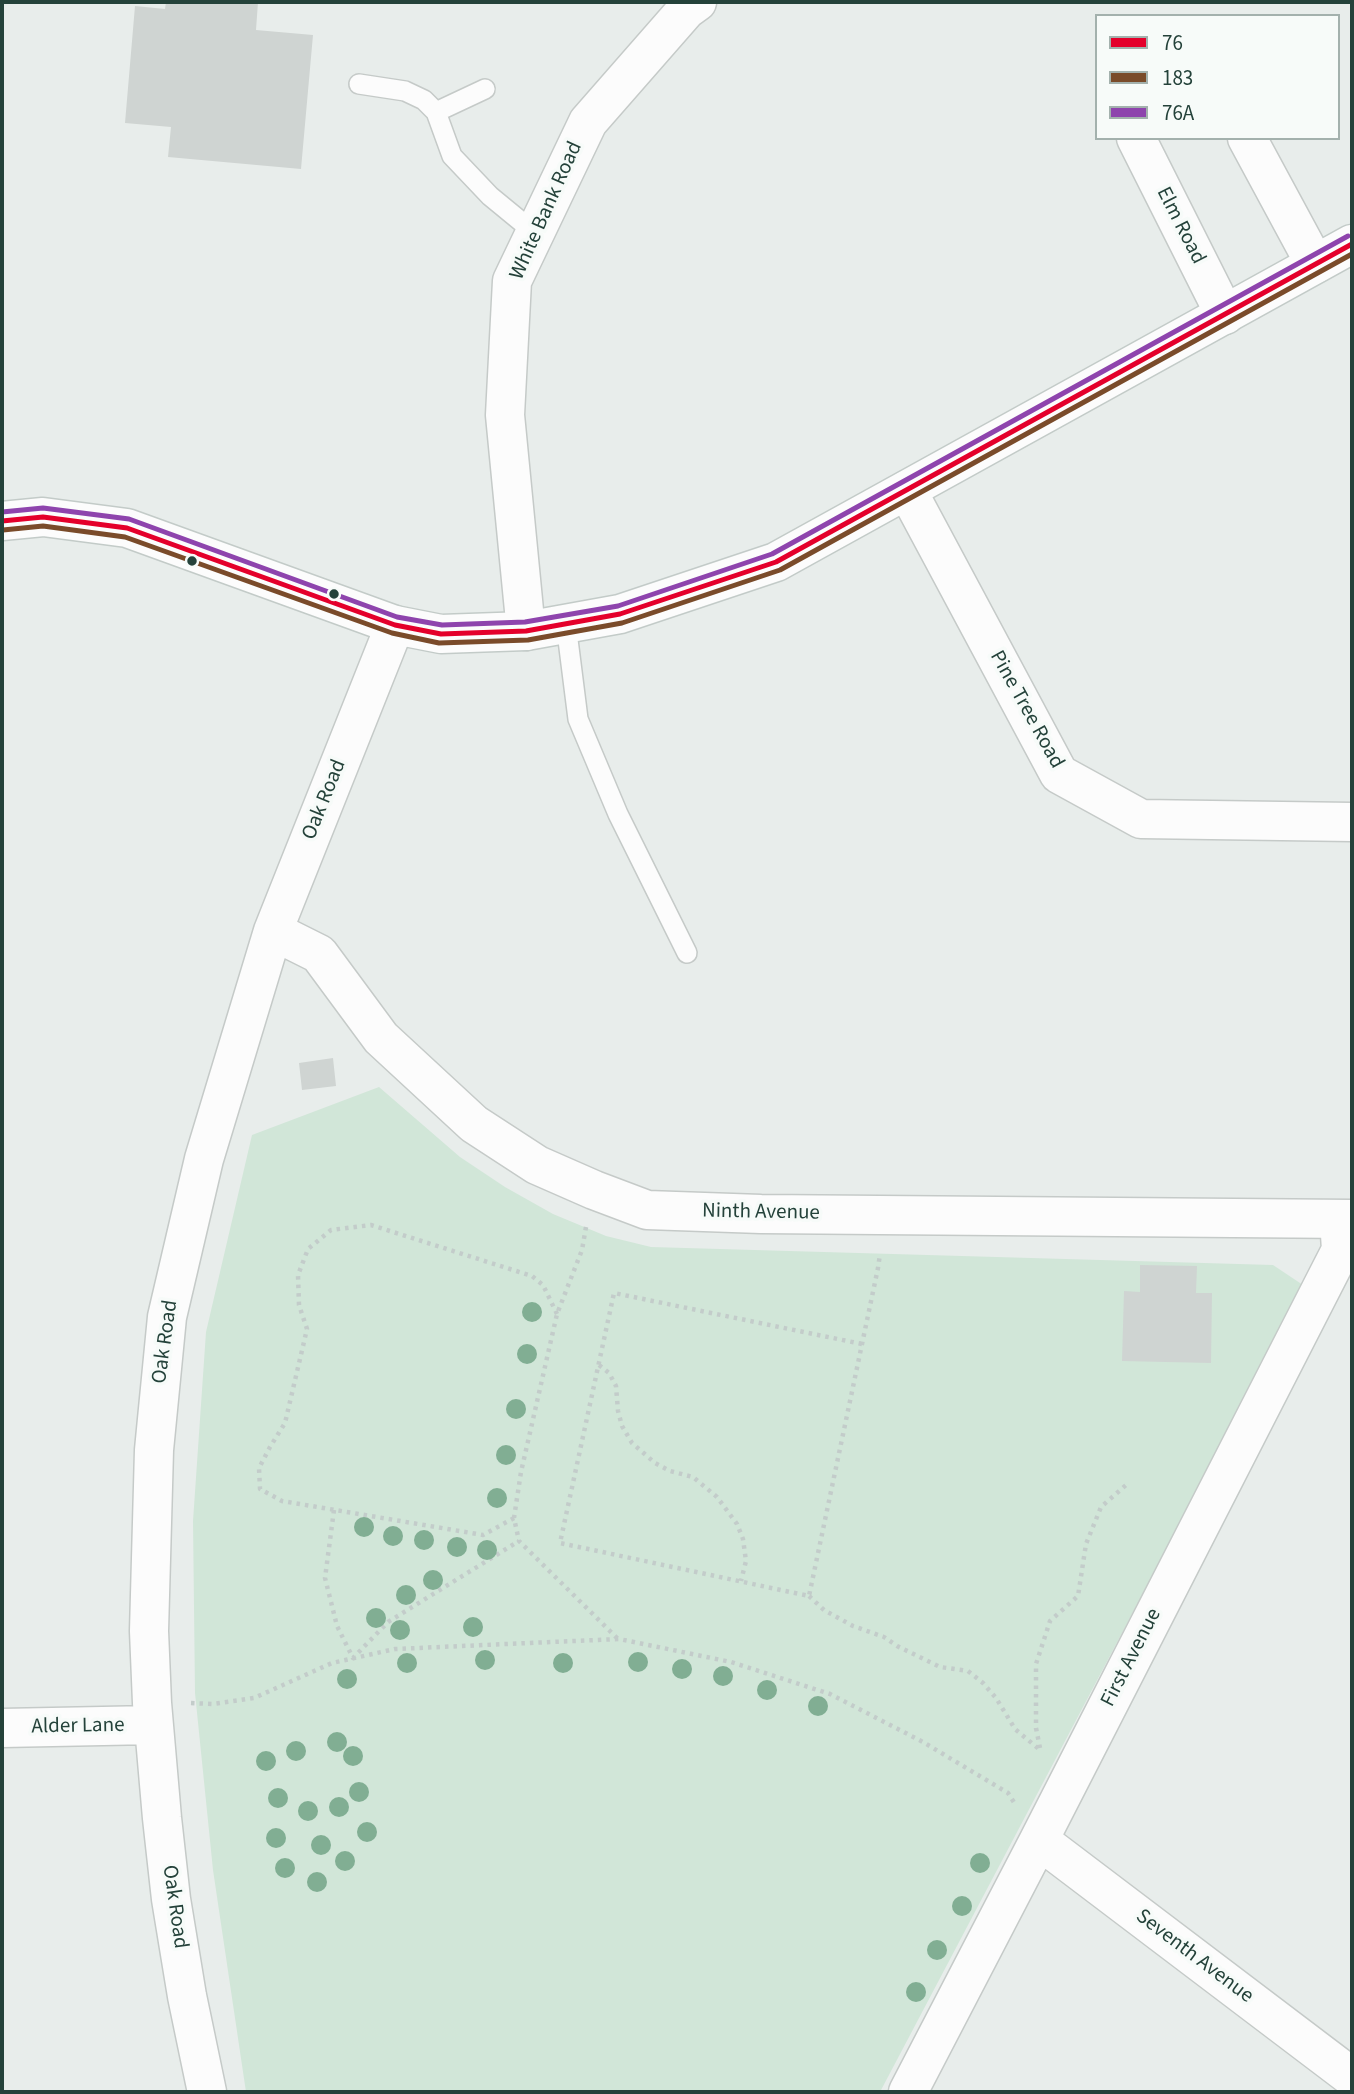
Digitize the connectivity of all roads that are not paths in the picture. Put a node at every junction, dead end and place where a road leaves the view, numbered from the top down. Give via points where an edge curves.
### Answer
1 (696, 2) edge
2 (359, 84) dead end
3 (485, 89) dead end
4 (436, 112) junction
5 (1137, 140) edge
6 (1248, 140) edge
7 (535, 233) junction
8 (1352, 244) edge
9 (1315, 264) junction
10 (1225, 314) junction
11 (907, 490) junction
12 (2, 521) edge
13 (566, 624) junction
14 (395, 625) junction
15 (526, 631) junction
16 (1352, 822) edge
17 (273, 931) junction
18 (687, 953) dead end
19 (1346, 1219) edge
20 (153, 1726) junction
21 (2, 1728) edge
22 (1039, 1840) junction
23 (1348, 2079) edge
24 (207, 2092) edge
25 (908, 2092) edge

1 - 7 street, White Bank Road via 588,122
2 - 4 lane via 405,91
3 - 4 lane
4 - 7 lane via 452,156
5 - 10 street, Elm Road
6 - 9 street
7 - 15 street, White Bank Road via 512,281 505,415
8 - 9 street
9 - 10 street
10 - 11 street
11 - 13 street via 776,562 620,614
11 - 16 street, Pine Tree Road via 1059,774 1141,819
12 - 14 street via 43,517 127,528
13 - 15 street
13 - 18 lane via 578,719 618,814
14 - 15 street via 441,634
14 - 17 street, Oak Road
17 - 19 street, Ninth Avenue via 319,954 381,1038 474,1124 537,1165 648,1210
17 - 20 street, Oak Road via 204,1159 167,1317 154,1450 149,1631
19 - 22 street, First Avenue via 1340,1250
20 - 21 street, Alder Lane
20 - 24 street, Oak Road via 171,1899
22 - 23 street, Seventh Avenue
22 - 25 street, First Avenue

